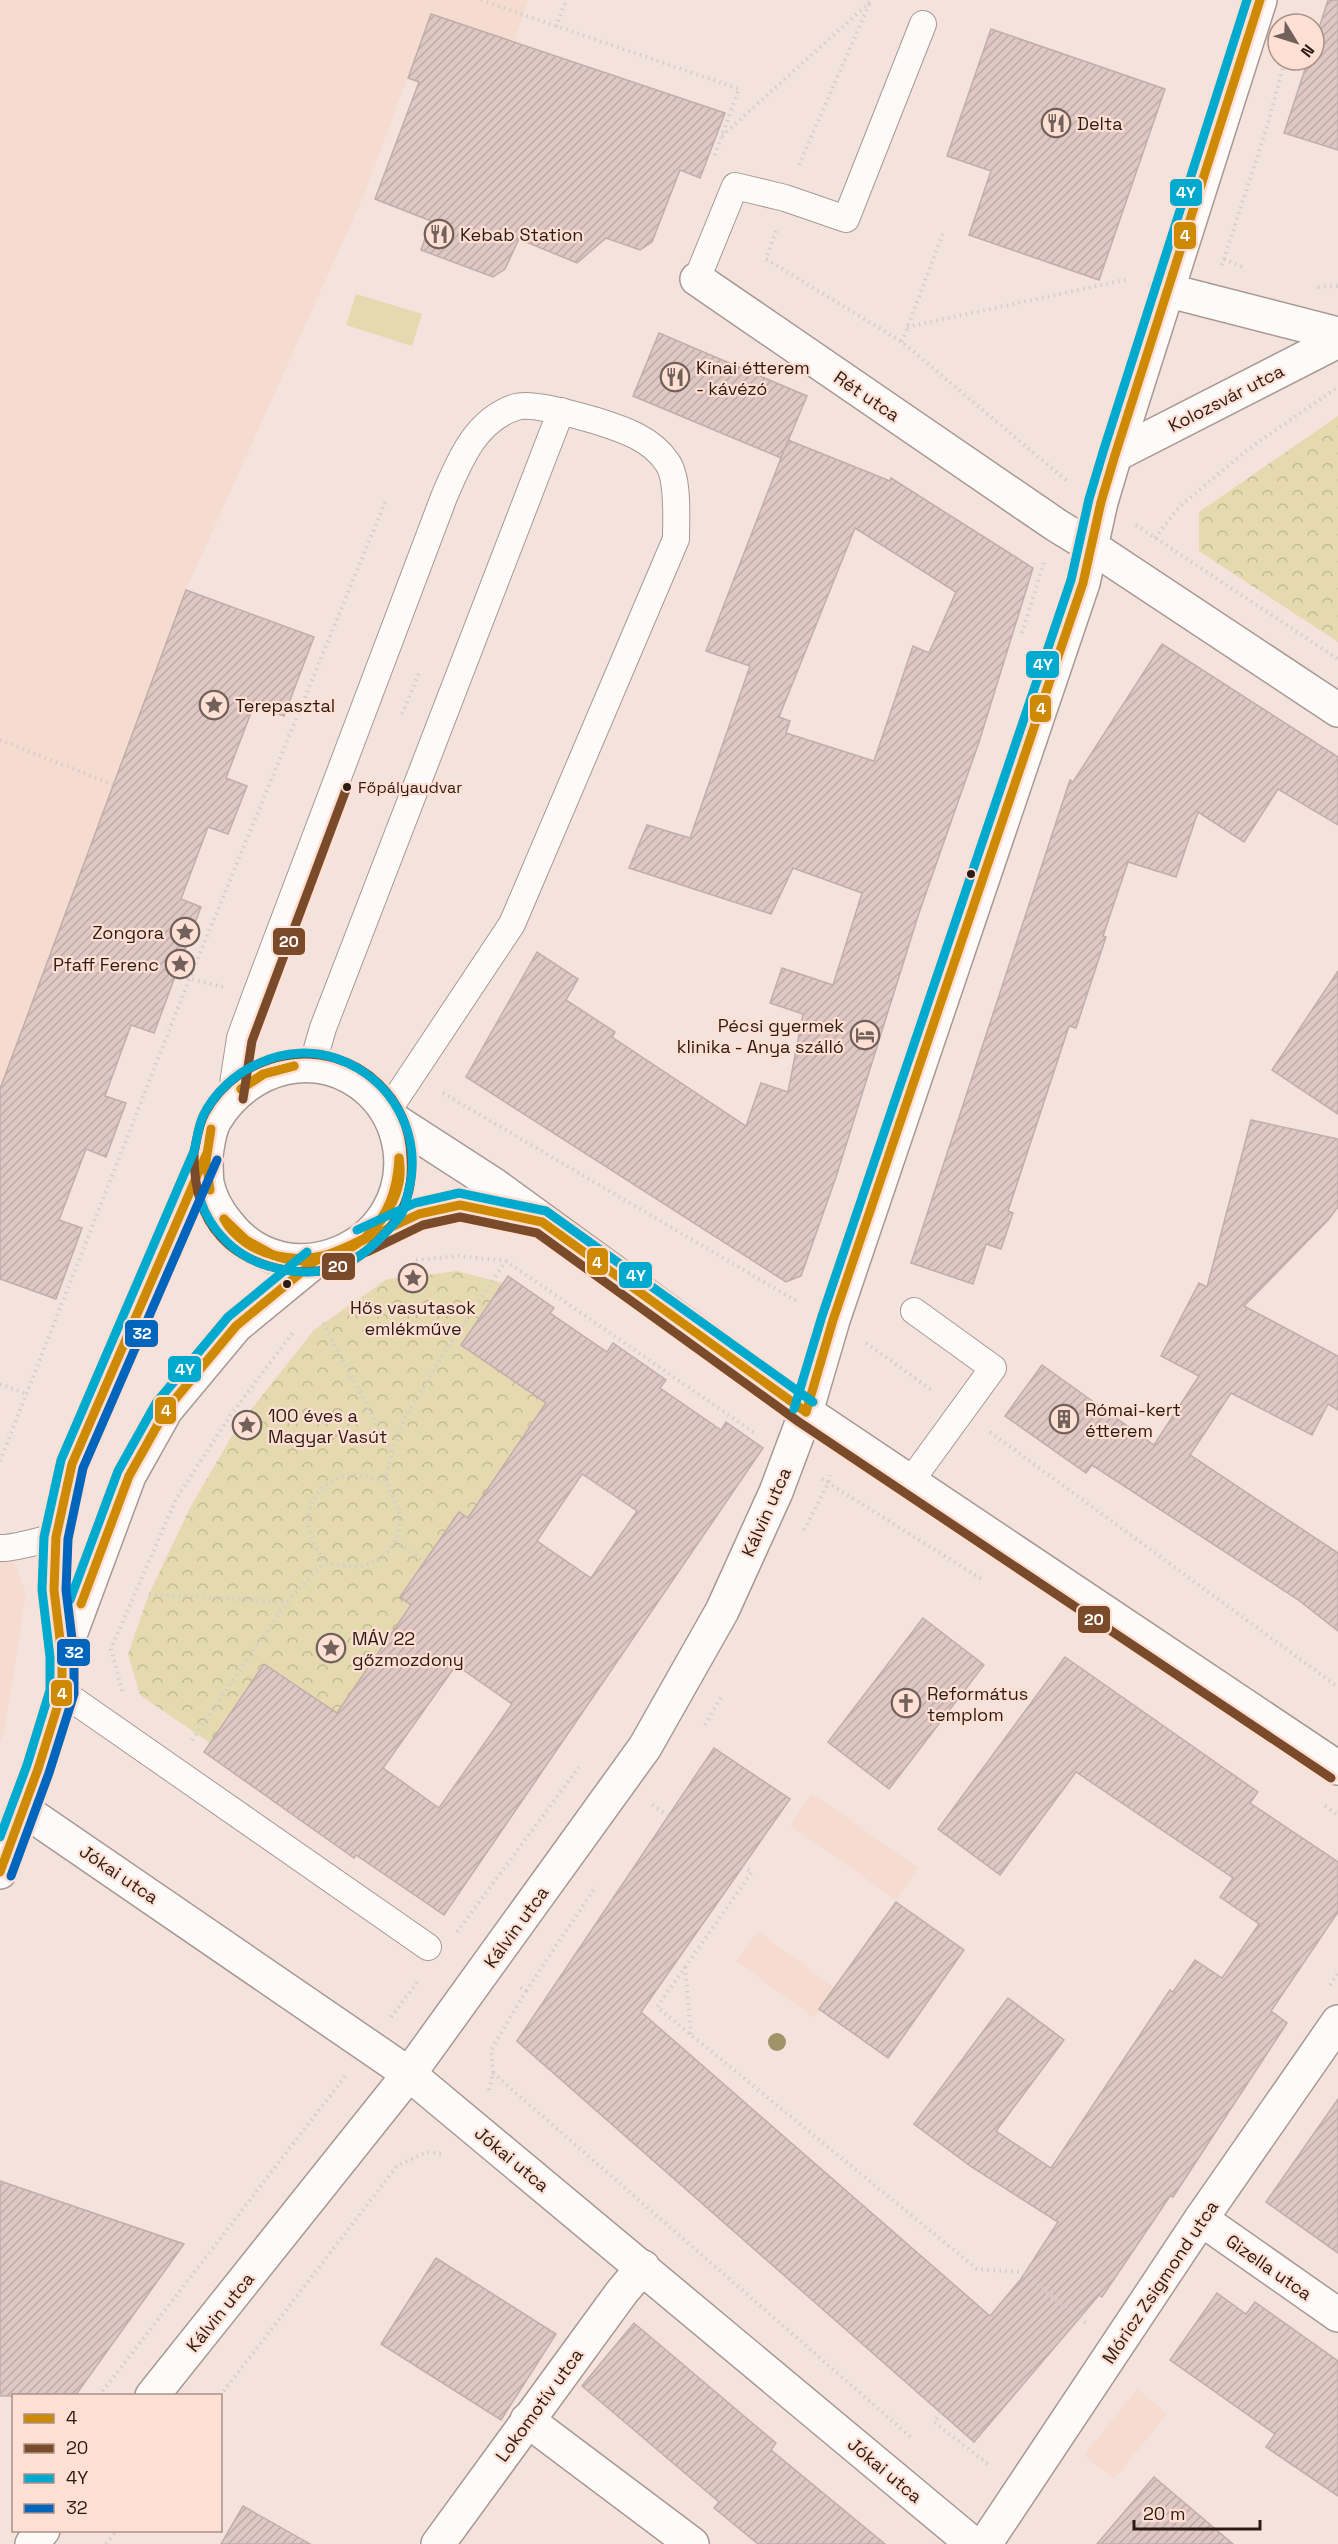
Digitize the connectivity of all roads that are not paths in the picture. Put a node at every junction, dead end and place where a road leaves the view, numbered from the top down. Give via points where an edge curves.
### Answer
1 (1260, 0) edge
2 (923, 24) dead end
3 (697, 279) joint
4 (1166, 290) junction
5 (1338, 334) edge
6 (1338, 341) edge
7 (561, 411) junction
8 (1115, 455) junction
9 (1092, 547) junction
10 (1338, 710) edge
11 (312, 1066) junction
12 (231, 1097) junction
13 (389, 1115) junction
14 (206, 1155) junction
15 (542, 1222) junction
16 (362, 1241) junction
17 (315, 1261) junction
18 (914, 1311) dead end
19 (806, 1412) junction
20 (910, 1482) junction
21 (56, 1537) junction
22 (0, 1548) edge
23 (62, 1656) junction
24 (62, 1692) junction
25 (1338, 1768) edge
26 (24, 1810) junction
27 (0, 1872) edge
28 (429, 1947) dead end
29 (1338, 2022) edge
30 (409, 2074) junction
31 (1201, 2219) junction
32 (643, 2267) junction
33 (1338, 2314) edge
34 (154, 2394) edge
35 (527, 2420) junction
36 (41, 2532) edge
37 (32, 2544) edge
38 (438, 2544) edge
39 (692, 2544) edge
40 (973, 2544) edge
41 (985, 2544) edge

1 - 4 street, Kálvin utca
2 - 3 lane via 846,219 735,186
3 - 9 street, Rét utca
4 - 5 street
4 - 8 street, Kálvin utca
6 - 8 street, Kolozsvár utca
7 - 11 lane via 323,1028
7 - 12 lane via 517,406 489,423 465,448 240,1038
7 - 13 lane via 627,430 668,463 676,494 676,538 512,924
8 - 9 street, Kálvin utca
9 - 10 street, Rét utca
9 - 19 street, Kálvin utca via 1083,584 833,1320
11 - 12 street via 282,1067 254,1078
11 - 13 street via 330,1069 363,1085
12 - 14 street via 213,1122
13 - 15 street via 493,1184
13 - 16 street via 399,1139 399,1185 378,1226
14 - 17 street via 207,1184 217,1211 235,1234 258,1251 286,1260
14 - 21 street via 72,1464
15 - 16 street via 460,1205 420,1215
15 - 19 street
16 - 17 street
17 - 23 street via 236,1326 166,1410 129,1476
18 - 20 lane via 993,1368
19 - 20 street
19 - 30 street, Kálvin utca via 776,1492 722,1611 645,1747
20 - 25 street
21 - 22 lane
21 - 23 street via 54,1590
23 - 24 street
24 - 26 street
24 - 28 lane
26 - 27 street
26 - 30 street, Jókai utca
29 - 31 street, Móricz Zsigmond utca
30 - 32 street, Jókai utca
30 - 34 street, Kálvin utca
31 - 33 street, Gizella utca
31 - 41 street, Móricz Zsigmond utca
32 - 35 street, Lokomotív utca
32 - 40 street, Jókai utca
35 - 38 street, Lokomotív utca
35 - 39 street
36 - 37 street

